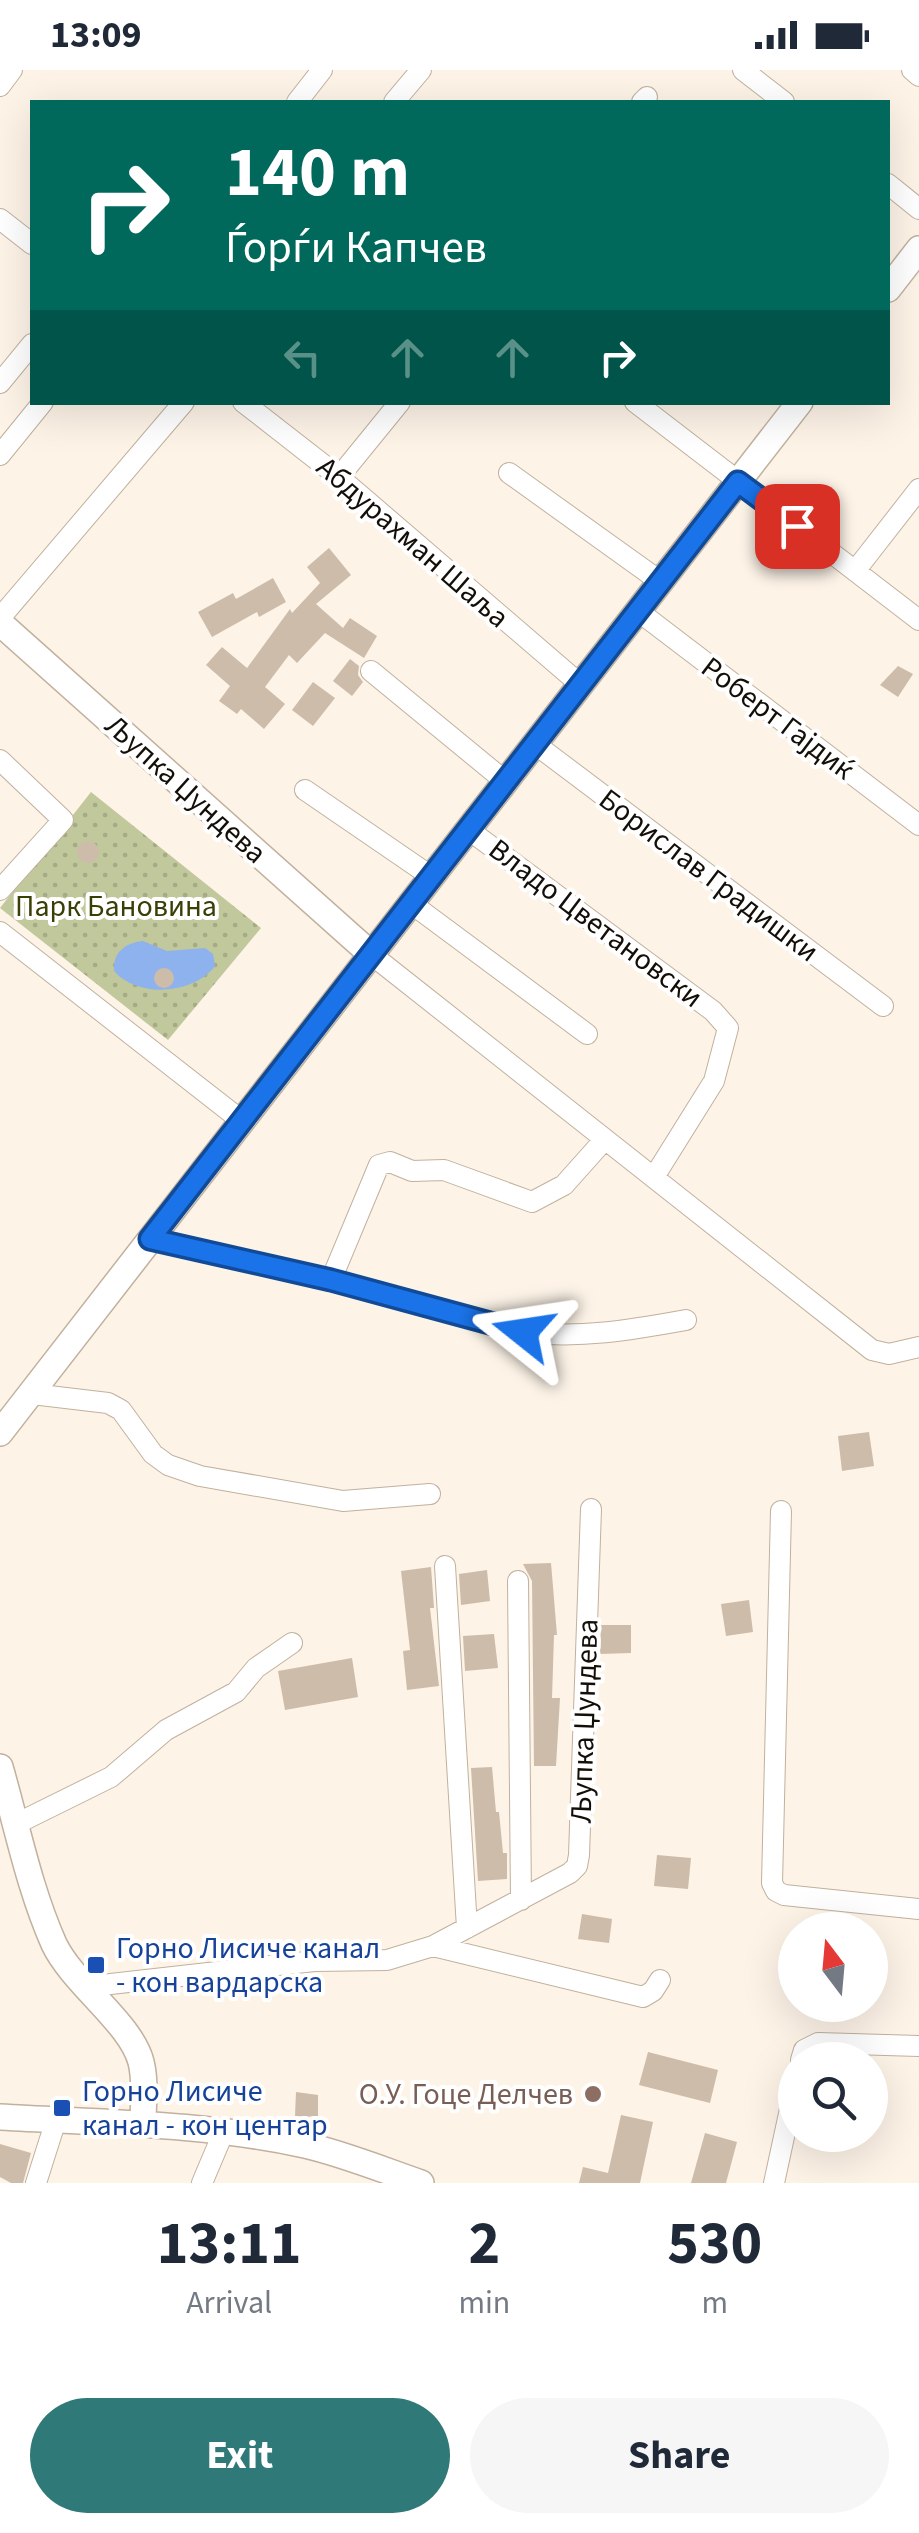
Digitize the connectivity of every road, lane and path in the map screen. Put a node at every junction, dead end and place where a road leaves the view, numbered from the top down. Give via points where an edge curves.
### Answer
1 (12, 70) edge
2 (322, 70) edge
3 (421, 70) edge
4 (744, 70) edge
5 (912, 70) edge
6 (919, 76) edge
7 (0, 86) edge
8 (299, 100) edge
9 (396, 100) edge
10 (782, 100) edge
11 (890, 186) edge
12 (919, 209) edge
13 (0, 220) edge
14 (30, 242) edge
15 (919, 249) edge
16 (890, 286) edge
17 (30, 346) edge
18 (0, 383) edge
19 (40, 405) edge
20 (181, 405) edge
21 (247, 405) edge
22 (398, 405) edge
23 (639, 405) edge
24 (798, 405) edge
25 (0, 455) edge
26 (509, 473) dead end
27 (339, 478) junction
28 (738, 482) junction
29 (919, 488) edge
30 (855, 571) junction
31 (661, 582) junction
32 (638, 612) junction
33 (0, 620) edge
34 (919, 620) edge
35 (371, 671) dead end
36 (581, 686) junction
37 (535, 744) junction
38 (0, 760) edge
39 (506, 782) junction
40 (306, 790) dead end
41 (919, 824) edge
42 (469, 830) junction
43 (432, 877) junction
44 (0, 890) edge
45 (412, 904) junction
46 (0, 932) edge
47 (372, 955) junction
48 (883, 1006) dead end
49 (587, 1034) dead end
50 (242, 1121) junction
51 (606, 1139) junction
52 (654, 1177) junction
53 (150, 1239) junction
54 (331, 1280) junction
55 (686, 1320) dead end
56 (919, 1347) edge
57 (32, 1394) junction
58 (0, 1432) edge
59 (430, 1494) dead end
60 (590, 1508) dead end
61 (781, 1511) dead end
62 (445, 1566) dead end
63 (518, 1581) dead end
64 (292, 1644) dead end
65 (0, 1767) edge
66 (16, 1824) junction
67 (521, 1900) junction
68 (919, 1909) edge
69 (466, 1928) junction
70 (432, 1946) junction
71 (660, 1980) dead end
72 (84, 1987) junction
73 (888, 2045) edge
74 (919, 2046) edge
75 (0, 2117) edge
76 (56, 2120) junction
77 (143, 2123) junction
78 (224, 2131) junction
79 (781, 2152) edge
80 (36, 2183) edge
81 (202, 2183) edge
82 (421, 2183) edge
83 (774, 2183) edge

1 - 7 street
2 - 8 street
3 - 9 street
4 - 10 street
5 - 6 street
11 - 12 street
13 - 14 street
15 - 16 street
17 - 18 street
19 - 25 street
20 - 33 street
21 - 27 street, Абдурахман Шаља
22 - 27 street
23 - 28 street
24 - 28 street
26 - 31 street
27 - 36 street, Абдурахман Шаља
28 - 30 street
28 - 31 street
29 - 30 street
30 - 34 street
31 - 32 street
32 - 36 street
32 - 41 street, Роберт Гајдиќ
33 - 47 street, Љупка Џундева
35 - 39 street
36 - 37 street
37 - 39 street
37 - 48 street, Борислав Градишки
38 - 44 street via 63,820
39 - 42 street
40 - 43 street
42 - 43 street
42 - 52 street, Владо Цветановски via 713,1010 728,1028 714,1080
43 - 45 street
45 - 47 street
45 - 49 street
46 - 50 street
47 - 50 street
47 - 51 street
50 - 53 street
51 - 52 street
51 - 54 street via 564,1185 532,1202 444,1170 379,1165
52 - 56 street via 872,1350 889,1354
53 - 54 street
53 - 57 street
54 - 55 street via 555,1336
57 - 58 street
57 - 59 street via 108,1402 153,1454 200,1476 344,1502
60 - 67 street, Љупка Џундева via 579,1855 570,1873
61 - 68 street via 772,1883 784,1895
62 - 69 street
63 - 67 street, Љупка Џундева
64 - 66 street via 256,1668 236,1692 166,1730 112,1777
65 - 66 street
66 - 72 street via 56,1947
67 - 69 street, Љупка Џундева
69 - 70 street, Љупка Џундева
70 - 71 street, Љупка Џундева via 643,1997
70 - 72 street, Љупка Џундева via 387,1960 297,1962
72 - 77 street via 140,2060
73 - 74 street
75 - 76 street
76 - 77 street
76 - 80 street
77 - 78 street
78 - 81 street
78 - 82 street via 308,2146
79 - 83 street

